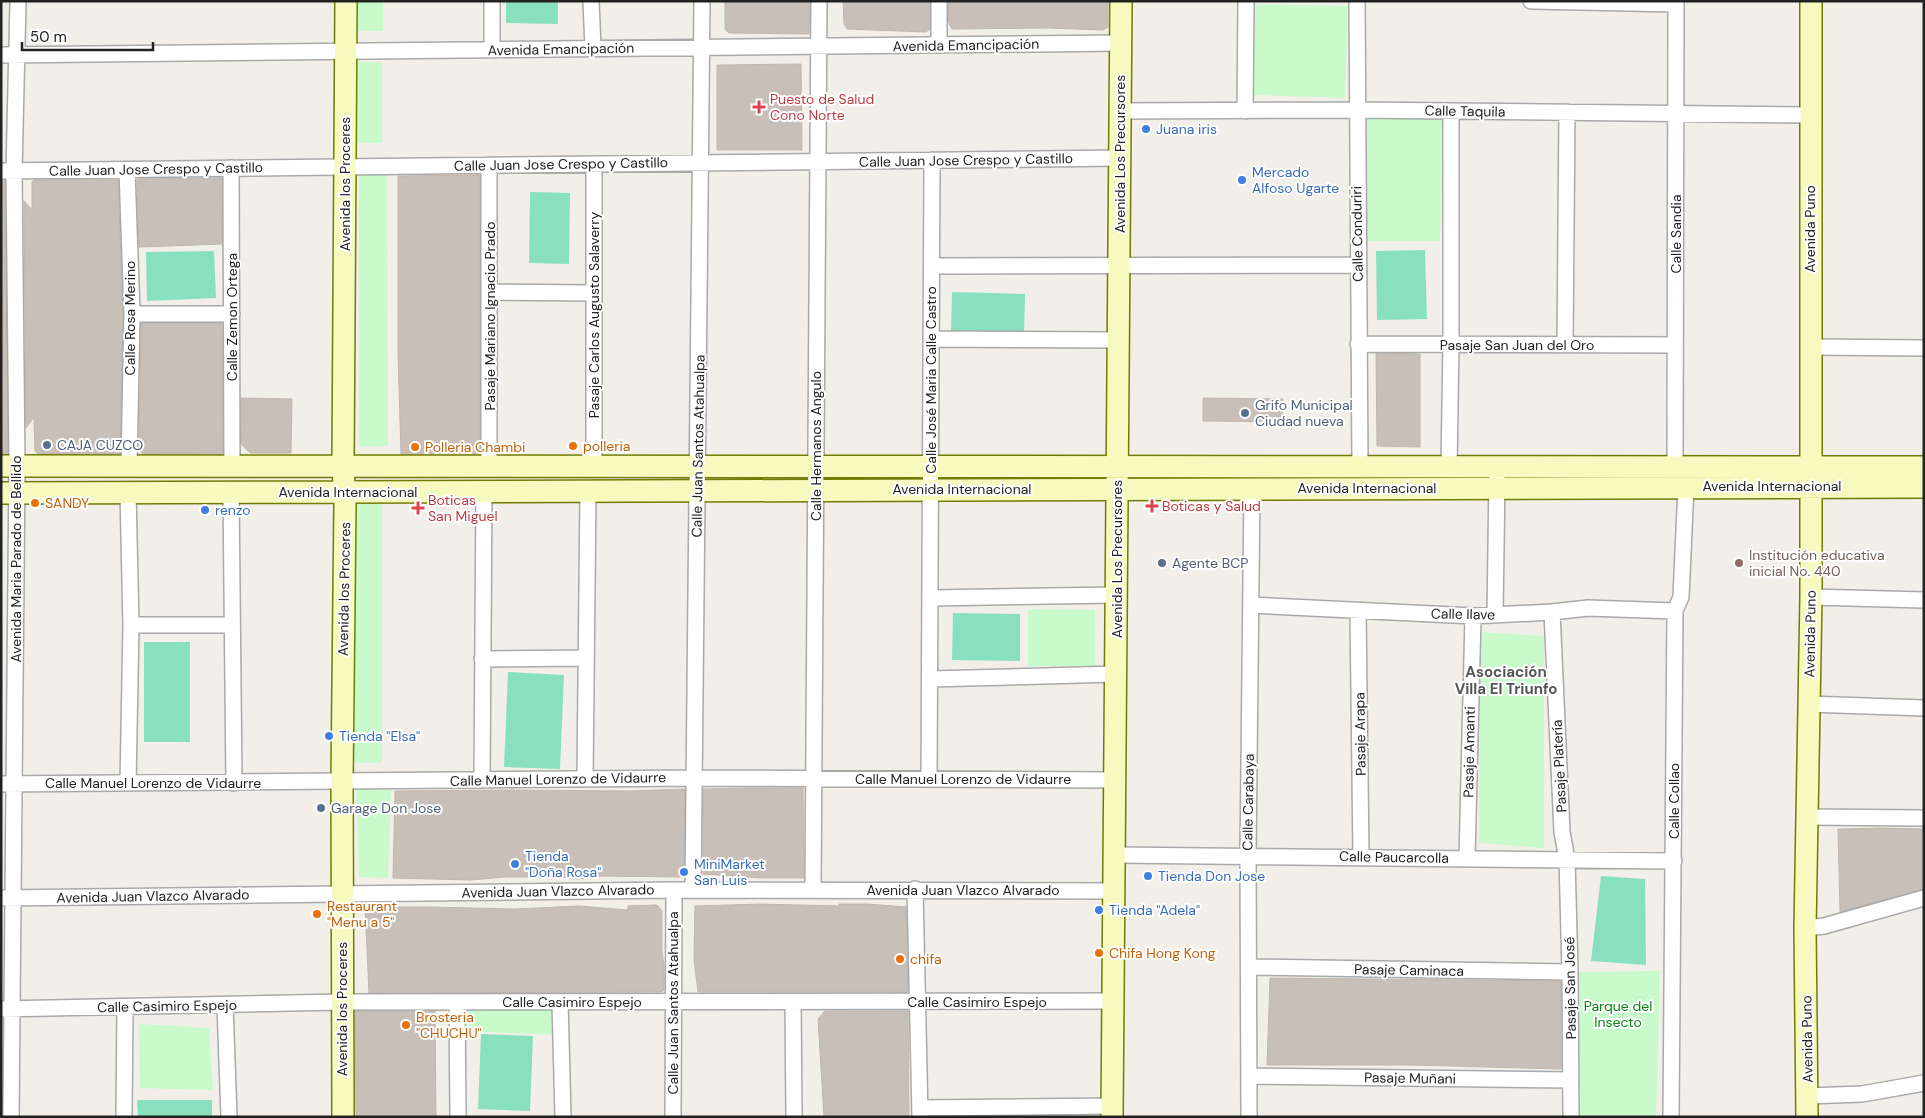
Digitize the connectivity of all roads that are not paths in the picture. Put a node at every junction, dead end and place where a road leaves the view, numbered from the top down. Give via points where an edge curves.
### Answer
1 (18, 1) edge
2 (346, 1) edge
3 (492, 1) edge
4 (591, 1) edge
5 (702, 1) edge
6 (819, 1) edge
7 (939, 1) edge
8 (1121, 1) edge
9 (1246, 1) edge
10 (1357, 1) edge
11 (1531, 1) edge
12 (1811, 1) edge
13 (1676, 3) edge
14 (1121, 43) junction
15 (939, 45) junction
16 (819, 46) junction
17 (702, 47) junction
18 (593, 48) junction
19 (492, 50) junction
20 (346, 51) junction
21 (17, 54) junction
22 (1, 55) edge
23 (1356, 110) junction
24 (1120, 111) junction
25 (1244, 111) junction
26 (1451, 111) junction
27 (1567, 112) junction
28 (1676, 113) junction
29 (1810, 115) junction
30 (1120, 158) junction
31 (932, 160) junction
32 (818, 161) junction
33 (701, 163) junction
34 (594, 164) junction
35 (489, 165) junction
36 (345, 167) junction
37 (231, 168) junction
38 (127, 170) junction
39 (8, 171) edge
40 (1119, 264) junction
41 (1358, 265) junction
42 (932, 266) junction
43 (490, 292) junction
44 (594, 294) junction
45 (132, 314) junction
46 (232, 314) junction
47 (931, 339) junction
48 (1118, 340) junction
49 (1358, 344) junction
50 (1451, 344) junction
51 (1564, 345) junction
52 (1675, 346) junction
53 (1810, 347) junction
54 (1924, 348) edge
55 (9, 466) edge
56 (129, 466) junction
57 (232, 466) junction
58 (343, 466) junction
59 (490, 466) junction
60 (594, 466) junction
61 (698, 466) junction
62 (816, 467) junction
63 (931, 467) junction
64 (1117, 467) junction
65 (1360, 467) junction
66 (1449, 467) junction
67 (1675, 467) junction
68 (1924, 467) edge
69 (1498, 477) junction
70 (1810, 477) junction
71 (1686, 486) junction
72 (1924, 487) edge
73 (1252, 488) junction
74 (1117, 489) junction
75 (698, 490) junction
76 (816, 490) junction
77 (931, 490) junction
78 (484, 491) junction
79 (588, 491) junction
80 (128, 492) junction
81 (230, 492) junction
82 (345, 492) junction
83 (9, 493) edge
84 (1116, 595) junction
85 (1811, 597) junction
86 (930, 598) junction
87 (1924, 600) edge
88 (1251, 605) junction
89 (1358, 611) junction
90 (1675, 611) junction
91 (1552, 612) junction
92 (1495, 615) junction
93 (1473, 616) junction
94 (131, 625) junction
95 (231, 625) junction
96 (586, 658) junction
97 (482, 659) junction
98 (1116, 674) junction
99 (930, 679) junction
100 (1808, 704) junction
101 (1924, 708) edge
102 (694, 778) junction
103 (814, 778) junction
104 (585, 779) junction
105 (929, 779) junction
106 (482, 780) junction
107 (1115, 780) junction
108 (342, 782) junction
109 (128, 783) junction
110 (234, 783) junction
111 (8, 784) edge
112 (1806, 817) junction
113 (1924, 818) edge
114 (1114, 854) junction
115 (1248, 856) junction
116 (1361, 857) junction
117 (1467, 858) junction
118 (1567, 859) junction
119 (1674, 861) junction
120 (674, 890) junction
121 (694, 890) junction
122 (813, 890) junction
123 (915, 890) junction
124 (1114, 892) junction
125 (342, 894) junction
126 (7, 898) edge
127 (1924, 898) edge
128 (1805, 928) junction
129 (1248, 967) junction
130 (1570, 972) junction
131 (1113, 1001) junction
132 (342, 1002) junction
133 (457, 1002) junction
134 (560, 1002) junction
135 (673, 1002) junction
136 (794, 1002) junction
137 (918, 1002) junction
138 (225, 1005) junction
139 (125, 1006) junction
140 (7, 1009) edge
141 (1249, 1076) junction
142 (1571, 1080) junction
143 (1924, 1083) edge
144 (1807, 1107) edge
145 (920, 1112) edge
146 (1112, 1112) edge
147 (11, 1117) edge
148 (124, 1117) edge
149 (229, 1117) edge
150 (343, 1117) edge
151 (458, 1117) edge
152 (563, 1117) edge
153 (673, 1117) edge
154 (794, 1117) edge
155 (1248, 1117) edge
156 (1571, 1117) edge
157 (1671, 1117) edge

1 - 21 street, Avenida Maria Parado de Bellido
2 - 20 main road, Avenida los Proceres
3 - 19 street
4 - 18 street
5 - 17 street, Calle Juan Santos Atahualpa
6 - 16 street, Calle Hermanos Angulo
7 - 15 street
8 - 14 main road, Avenida Los Precursores
9 - 25 street
10 - 23 street, Calle Conduriri
11 - 13 street
12 - 29 main road, Avenida Puno
13 - 28 street, Calle Sandia
14 - 15 street, Avenida Emancipación
14 - 24 main road, Avenida Los Precursores
15 - 16 street, Avenida Emancipación
16 - 17 street, Avenida Emancipación
16 - 32 street, Calle Hermanos Angulo
17 - 18 street, Avenida Emancipación
17 - 33 street, Calle Juan Santos Atahualpa
18 - 19 street, Avenida Emancipación
19 - 20 street, Avenida Emancipación
20 - 21 street, Avenida Emancipación
20 - 36 main road, Avenida los Proceres
21 - 22 street, Avenida Emancipación
21 - 39 street, Avenida Maria Parado de Bellido
23 - 25 street, Calle Taquila
23 - 26 street, Calle Taquila
23 - 41 street, Calle Conduriri
24 - 25 street, Calle Taquila
24 - 30 main road, Avenida Los Precursores
26 - 27 street, Calle Taquila
26 - 50 street
27 - 28 street, Calle Taquila
27 - 51 street
28 - 29 street, Calle Taquila
28 - 52 street, Calle Sandia
29 - 53 main road, Avenida Puno
30 - 31 street, Calle Juan Jose Crespo y Castillo
30 - 40 main road, Avenida Los Precursores
31 - 32 street, Calle Juan Jose Crespo y Castillo
31 - 42 street, Calle José Maria Calle Castro
32 - 33 street, Calle Juan Jose Crespo y Castillo
32 - 62 street, Calle Hermanos Angulo
33 - 34 street, Calle Juan Jose Crespo y Castillo
33 - 61 street, Calle Juan Santos Atahualpa
34 - 35 street, Calle Juan Jose Crespo y Castillo
34 - 44 street, Pasaje Carlos Augusto Salaverry
35 - 36 street, Calle Juan Jose Crespo y Castillo
35 - 43 street, Pasaje Mariano Ignacio Prado
36 - 37 street, Calle Juan Jose Crespo y Castillo
36 - 58 main road, Avenida los Proceres
37 - 38 street, Calle Juan Jose Crespo y Castillo
37 - 46 street, Calle Zemon Ortega
38 - 39 street, Calle Juan Jose Crespo y Castillo
38 - 45 street, Calle Rosa Merino
39 - 55 street, Avenida Maria Parado de Bellido
40 - 41 street
40 - 42 street
40 - 48 main road, Avenida Los Precursores
41 - 49 street, Calle Conduriri
42 - 47 street, Calle José Maria Calle Castro
43 - 44 street
43 - 59 street, Pasaje Mariano Ignacio Prado
44 - 60 street, Pasaje Carlos Augusto Salaverry
45 - 46 street
45 - 56 street, Calle Rosa Merino
46 - 57 street, Calle Zemon Ortega
47 - 48 street
47 - 63 street, Calle José Maria Calle Castro
48 - 64 main road, Avenida Los Precursores
49 - 50 street, Pasaje San Juan del Oro
49 - 65 street, Calle Conduriri
50 - 51 street, Pasaje San Juan del Oro
50 - 66 street
51 - 52 street, Pasaje San Juan del Oro
52 - 67 street, Calle Sandia
53 - 54 street
53 - 70 main road, Avenida Puno
55 - 56 main road, Avenida Internacional
55 - 83 street, Avenida Maria Parado de Bellido
56 - 57 main road, Avenida Internacional
57 - 58 main road, Avenida Internacional
58 - 59 main road, Avenida Internacional
58 - 82 main road, Avenida los Proceres
59 - 60 main road, Avenida Internacional
60 - 61 main road, Avenida Internacional
61 - 62 main road, Avenida Internacional
61 - 75 street, Calle Juan Santos Atahualpa
62 - 63 main road, Avenida Internacional
62 - 76 street, Calle Hermanos Angulo
63 - 64 main road, Avenida Internacional
63 - 77 street, Calle José Maria Calle Castro
64 - 65 main road, Avenida Internacional
64 - 74 main road, Avenida Los Precursores
65 - 66 main road, Avenida Internacional
66 - 69 main road, Avenida Internacional
67 - 69 main road, Avenida Internacional
67 - 70 main road, Avenida Internacional
68 - 70 main road, Avenida Internacional
69 - 71 main road, Avenida Internacional
69 - 73 main road, Avenida Internacional
69 - 92 street
70 - 71 main road, Avenida Internacional
70 - 72 main road, Avenida Internacional
70 - 85 main road, Avenida Puno
71 - 90 street, Calle Collao via 1681,597
73 - 74 main road, Avenida Internacional
73 - 88 street, Calle Carabaya
74 - 77 main road, Avenida Internacional
74 - 84 main road, Avenida Los Precursores
75 - 76 main road, Avenida Internacional
75 - 79 main road, Avenida Internacional
75 - 102 street, Calle Juan Santos Atahualpa
76 - 77 main road, Avenida Internacional
76 - 103 street, Calle Hermanos Angulo
77 - 86 street, Calle José Maria Calle Castro
78 - 79 main road, Avenida Internacional
78 - 82 main road, Avenida Internacional
78 - 97 street
79 - 96 street
80 - 81 main road, Avenida Internacional
80 - 83 main road, Avenida Internacional
80 - 94 street
81 - 82 main road, Avenida Internacional
81 - 95 street
82 - 108 main road, Avenida los Proceres
83 - 111 street, Avenida Maria Parado de Bellido
84 - 86 street
84 - 98 main road, Avenida Los Precursores
85 - 87 street
85 - 100 main road, Avenida Puno
86 - 99 street, Calle José Maria Calle Castro
88 - 89 street, Calle Ilave
88 - 115 street, Calle Carabaya
89 - 93 street, Calle Ilave
89 - 116 street, Pasaje Arapa
90 - 91 street, Calle Ilave via 1588,608
90 - 119 street, Calle Collao
91 - 92 street, Calle Ilave
91 - 118 street, Pasaje Platería via 1562,832
92 - 93 street, Calle Ilave
93 - 117 street, Pasaje Amanti
94 - 95 street
94 - 109 street
95 - 110 street
96 - 97 street
96 - 104 street
97 - 106 street
98 - 99 street
98 - 107 main road, Avenida Los Precursores
99 - 105 street, Calle José Maria Calle Castro
100 - 101 street
100 - 112 main road, Avenida Puno
102 - 103 street, Calle Manuel Lorenzo de Vidaurre
102 - 104 street, Calle Manuel Lorenzo de Vidaurre
102 - 121 street, Calle Juan Santos Atahualpa
103 - 105 street, Calle Manuel Lorenzo de Vidaurre
103 - 122 street, Calle Hermanos Angulo
104 - 106 street, Calle Manuel Lorenzo de Vidaurre
105 - 107 street, Calle Manuel Lorenzo de Vidaurre
106 - 108 street, Calle Manuel Lorenzo de Vidaurre
107 - 114 main road, Avenida Los Precursores
108 - 110 street, Calle Manuel Lorenzo de Vidaurre
108 - 125 main road, Avenida los Proceres
109 - 110 street, Calle Manuel Lorenzo de Vidaurre
109 - 111 street, Calle Manuel Lorenzo de Vidaurre
111 - 126 street, Avenida Maria Parado de Bellido
112 - 113 street
112 - 128 main road, Avenida Puno
114 - 115 street, Calle Paucarcolla
114 - 124 main road, Avenida Los Precursores
115 - 116 street, Calle Paucarcolla
115 - 129 street, Calle Carabaya
116 - 117 street, Calle Paucarcolla
117 - 118 street, Calle Paucarcolla
118 - 119 street, Calle Paucarcolla
118 - 130 street, Pasaje San José
119 - 157 street, Calle Collao
120 - 121 street, Avenida Juan Vlazco Alvarado
120 - 125 street, Avenida Juan Vlazco Alvarado
120 - 135 street, Calle Juan Santos Atahualpa
121 - 122 street, Avenida Juan Vlazco Alvarado
122 - 123 street, Avenida Juan Vlazco Alvarado
123 - 124 street, Avenida Juan Vlazco Alvarado
123 - 137 street
124 - 131 main road, Avenida Los Precursores
125 - 126 street, Avenida Juan Vlazco Alvarado
125 - 132 main road, Avenida los Proceres
126 - 140 street, Avenida Maria Parado de Bellido
127 - 128 street via 1824,926
128 - 144 main road, Avenida Puno
129 - 130 street, Pasaje Caminaca
129 - 141 street, Calle Carabaya
130 - 142 street, Pasaje San José
131 - 137 street, Calle Casimiro Espejo
131 - 146 main road, Avenida Los Precursores
132 - 133 street, Calle Casimiro Espejo
132 - 138 street, Calle Casimiro Espejo
132 - 150 main road, Avenida los Proceres
133 - 134 street, Calle Casimiro Espejo
133 - 151 street
134 - 135 street, Calle Casimiro Espejo
134 - 152 street
135 - 136 street, Calle Casimiro Espejo
135 - 153 street, Calle Juan Santos Atahualpa
136 - 137 street, Calle Casimiro Espejo
136 - 154 street
137 - 145 street
138 - 139 street, Calle Casimiro Espejo
138 - 149 street
139 - 140 street, Calle Casimiro Espejo
139 - 148 street
140 - 147 street, Avenida Maria Parado de Bellido
141 - 142 street, Pasaje Muñani
141 - 155 street, Calle Carabaya
142 - 156 street, Pasaje San José
143 - 144 street
145 - 146 street

